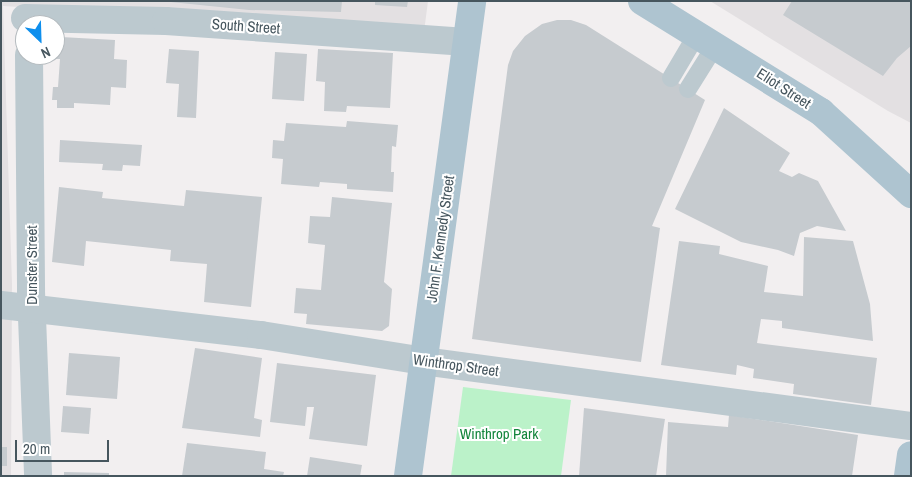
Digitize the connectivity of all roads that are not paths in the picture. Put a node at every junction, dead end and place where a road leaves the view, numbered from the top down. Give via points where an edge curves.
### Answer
1 (472, 1) edge
2 (642, 1) edge
3 (65, 17) edge
4 (706, 40) junction
5 (466, 42) junction
6 (29, 65) edge
7 (671, 78) dead end
8 (688, 89) dead end
9 (911, 194) edge
10 (1, 305) edge
11 (32, 308) junction
12 (423, 361) junction
13 (911, 426) edge
14 (911, 457) edge
15 (38, 476) edge
16 (408, 476) edge
17 (908, 476) edge

1 - 5 main road, John F. Kennedy Street
2 - 4 main road, Eliot Street
3 - 5 street, South Street
4 - 7 lane
4 - 8 lane
4 - 9 main road, Eliot Street via 821,112
5 - 12 main road, John F. Kennedy Street
6 - 11 street, Dunster Street
10 - 11 street, Winthrop Street
11 - 12 street, Winthrop Street via 261,335
11 - 15 street, Dunster Street
12 - 13 street, Winthrop Street
12 - 16 main road, John F. Kennedy Street
14 - 17 main road

